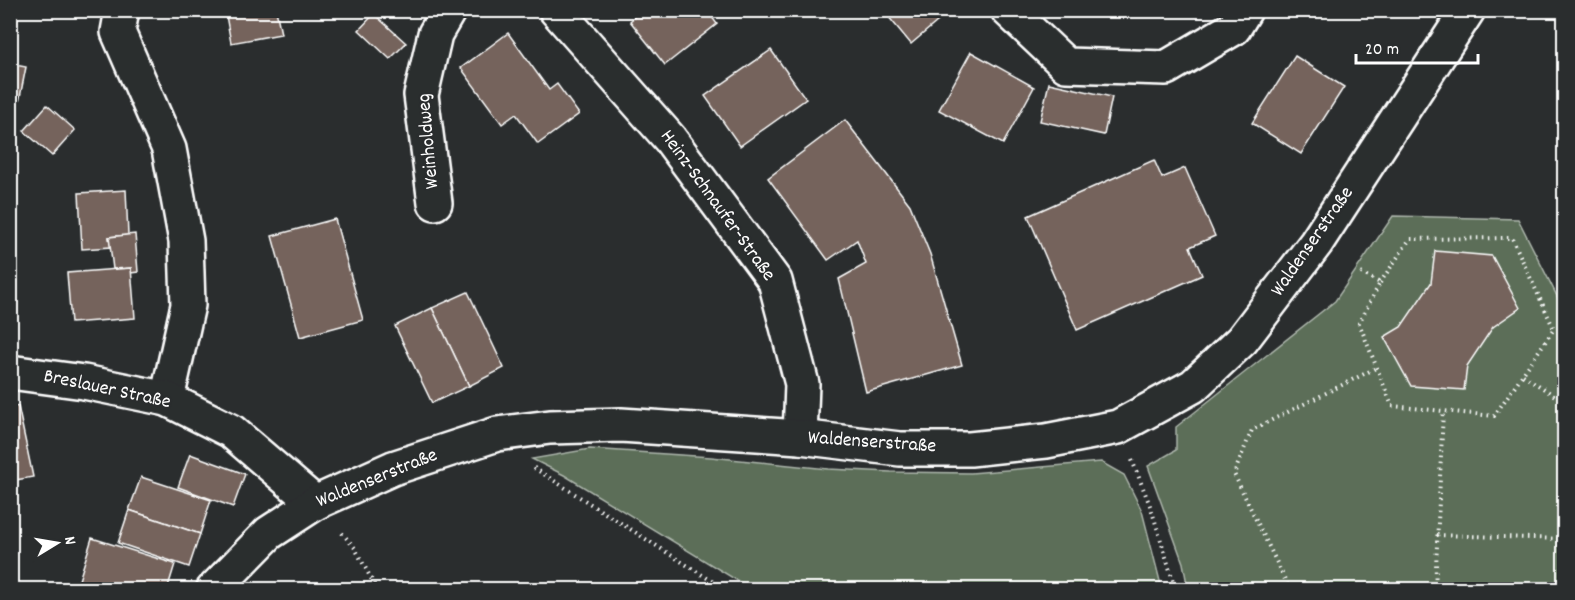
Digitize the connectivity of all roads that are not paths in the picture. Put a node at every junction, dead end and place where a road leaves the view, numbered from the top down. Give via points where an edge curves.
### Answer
1 (449, 10) edge
2 (555, 10) edge
3 (1008, 10) edge
4 (1245, 10) edge
5 (1468, 10) edge
6 (120, 21) edge
7 (435, 203) dead end
8 (10, 372) edge
9 (167, 399) junction
10 (800, 437) junction
11 (315, 503) junction
12 (213, 590) edge

1 - 7 street, Weinholdweg via 435,34 421,95
2 - 10 street, Heinz-Schnaufer-Straße via 670,139 775,281 802,384
3 - 4 street via 1066,65 1166,68 1234,28
5 - 10 street, Waldenserstraße via 1316,243 1242,340 1193,386 1118,427 1046,441 970,449 900,448
6 - 9 street via 169,149 186,241 188,305
8 - 9 street, Breslauer Straße
9 - 11 street, Breslauer Straße via 231,431
10 - 11 street, Waldenserstraße via 621,424 497,434 393,468
11 - 12 street, Waldenserstraße via 268,533

